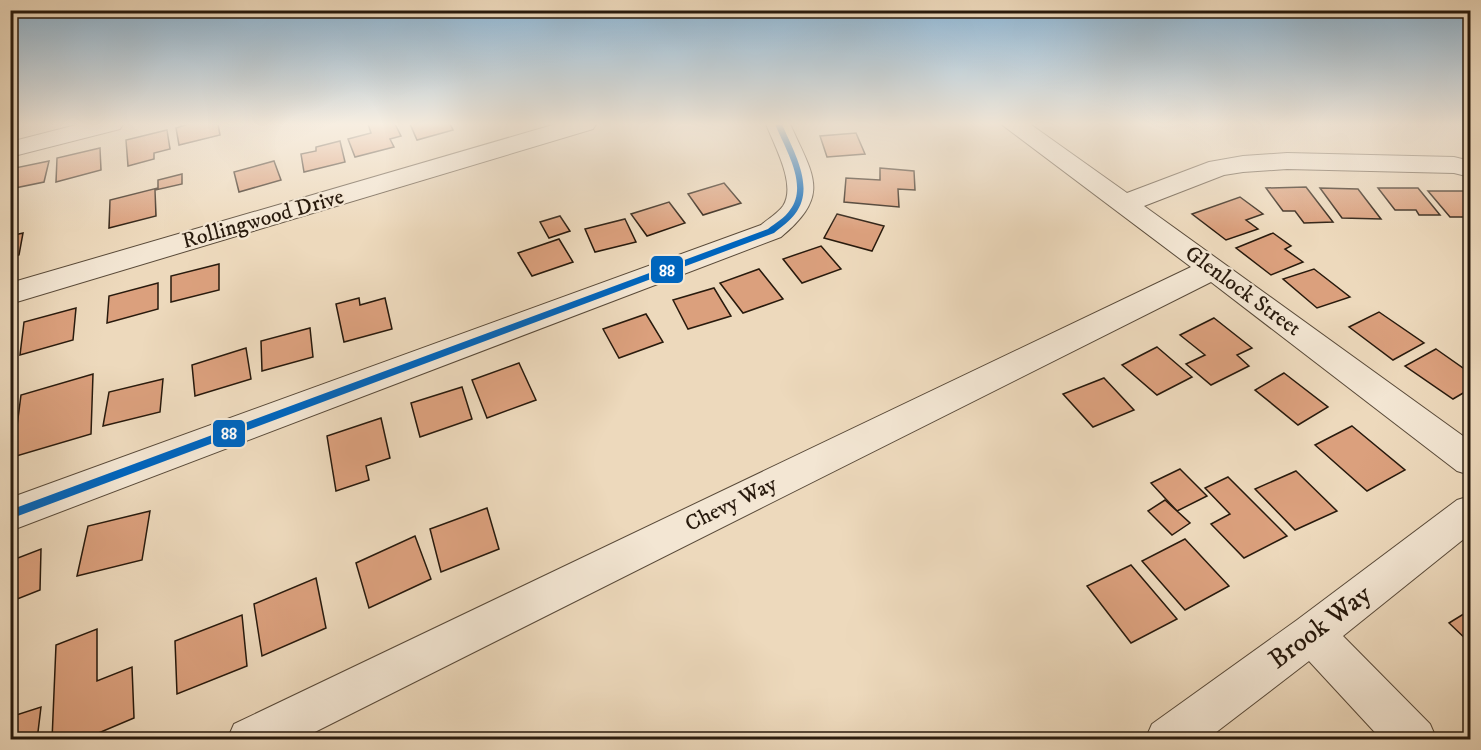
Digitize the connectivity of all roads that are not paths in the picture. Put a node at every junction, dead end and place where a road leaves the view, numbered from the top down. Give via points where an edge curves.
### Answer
1 (466, 159) edge
2 (792, 159) edge
3 (1062, 159) edge
4 (1470, 169) edge
5 (1124, 204) junction
6 (1213, 269) junction
7 (10, 294) edge
8 (1470, 460) edge
9 (1470, 512) edge
10 (10, 514) edge
11 (1312, 634) junction
12 (250, 740) edge
13 (1168, 740) edge
14 (1414, 740) edge

1 - 7 street, Rollingwood Drive
2 - 10 street via 801,190 794,212 771,231
3 - 5 street, Glenlock Street
4 - 5 street via 1454,165 1287,161 1243,164 1218,168
5 - 6 street, Glenlock Street
6 - 8 street, Glenlock Street
6 - 12 street, Chevy Way
9 - 11 street, Brook Way
11 - 13 street, Brook Way
11 - 14 street

